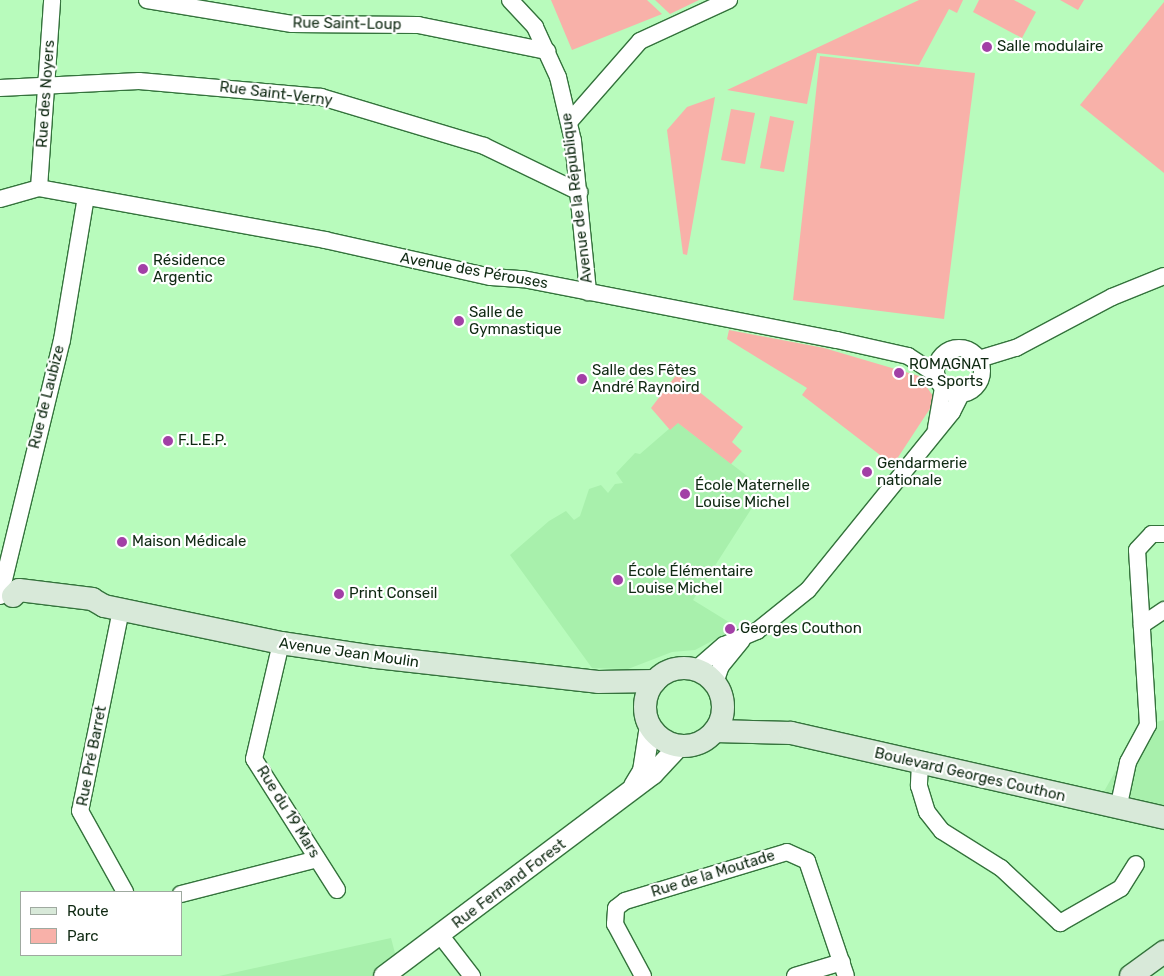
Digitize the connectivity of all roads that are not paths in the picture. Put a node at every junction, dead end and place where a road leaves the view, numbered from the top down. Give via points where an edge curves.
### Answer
1 (52, 0) edge
2 (147, 0) edge
3 (510, 0) edge
4 (729, 0) edge
5 (547, 51) junction
6 (0, 88) edge
7 (47, 88) junction
8 (570, 121) junction
9 (39, 188) junction
10 (579, 192) junction
11 (86, 197) junction
12 (0, 198) edge
13 (1164, 276) edge
14 (588, 292) junction
15 (1016, 348) junction
16 (944, 354) junction
17 (908, 356) junction
18 (979, 359) junction
19 (981, 380) junction
20 (940, 381) junction
21 (961, 394) junction
22 (936, 431) junction
23 (1164, 534) edge
24 (4, 596) edge
25 (112, 608) junction
26 (1164, 610) edge
27 (1142, 625) junction
28 (742, 640) junction
29 (281, 643) junction
30 (695, 670) junction
31 (655, 681) junction
32 (598, 682) junction
33 (715, 683) junction
34 (645, 704) junction
35 (723, 707) junction
36 (650, 726) junction
37 (715, 731) junction
38 (775, 732) junction
39 (679, 746) junction
40 (920, 764) junction
41 (632, 790) junction
42 (1118, 809) junction
43 (1164, 818) edge
44 (317, 859) junction
45 (1136, 864) dead end
46 (337, 890) dead end
47 (124, 891) edge
48 (182, 894) edge
49 (441, 936) junction
50 (1163, 956) edge
51 (844, 969) edge
52 (384, 976) edge
53 (472, 976) edge
54 (643, 976) edge
55 (795, 976) edge
56 (1130, 976) edge

1 - 7 street, Rue des Noyers
2 - 5 street, Rue Saint-Loup via 292,24 418,25
3 - 5 street, Avenue de la République via 535,27
4 - 8 street via 640,41
5 - 8 street, Avenue de la République
6 - 7 street, Rue Saint-Verny
7 - 9 street, Rue des Noyers
7 - 10 street, Rue Saint-Verny via 139,81 321,97 476,144
8 - 10 street, Avenue de la République
9 - 11 street, Avenue des Pérouses
9 - 12 street
10 - 14 street, Avenue de la République
11 - 14 street, Avenue des Pérouses
11 - 24 street, Rue de Laubize via 62,340
13 - 15 street via 1112,296
14 - 17 street, Avenue des Pérouses
15 - 18 street
15 - 19 street
16 - 17 street, Avenue des Pérouses
16 - 18 street via 966,349
16 - 20 street
17 - 20 street, Avenue des Pérouses
18 - 19 street
19 - 21 street
20 - 21 street
20 - 22 street
21 - 22 street
22 - 28 street via 821,576 794,602
23 - 27 street via 1152,534 1138,550
24 - 25 main road, Avenue Jean Moulin via 19,590 48,592 92,599
25 - 29 main road, Avenue Jean Moulin
25 - 47 street, Rue Pré Barret via 80,812
26 - 27 street
27 - 42 street via 1148,725 1128,762
28 - 30 street via 724,645
28 - 33 street via 721,666
29 - 32 main road, Avenue Jean Moulin
29 - 44 street, Rue du 19 Mars via 254,759
30 - 31 main road via 673,670
30 - 33 main road
31 - 32 main road, Avenue Jean Moulin
31 - 34 main road
32 - 34 main road, Avenue Jean Moulin
33 - 35 main road
34 - 36 main road
35 - 37 main road
35 - 38 main road, Boulevard Georges Couthon
36 - 39 main road via 663,739
36 - 41 street, Rue Fernand Forest via 643,771
37 - 38 main road, Boulevard Georges Couthon
37 - 39 main road via 693,745
38 - 40 main road, Boulevard Georges Couthon
39 - 41 street, Rue Fernand Forest
40 - 42 main road, Boulevard Georges Couthon
40 - 45 street via 919,786 927,812 942,831 1001,868 1060,924 1121,888
41 - 49 street, Rue Fernand Forest
42 - 43 main road, Boulevard Georges Couthon
44 - 46 street, Rue du 19 Mars
44 - 48 street
49 - 52 street, Rue Fernand Forest
49 - 53 street
50 - 56 main road
51 - 54 street, Rue de la Moutade via 807,861 787,852 625,901 616,908 615,924
51 - 55 street, Rue de la Moutade

